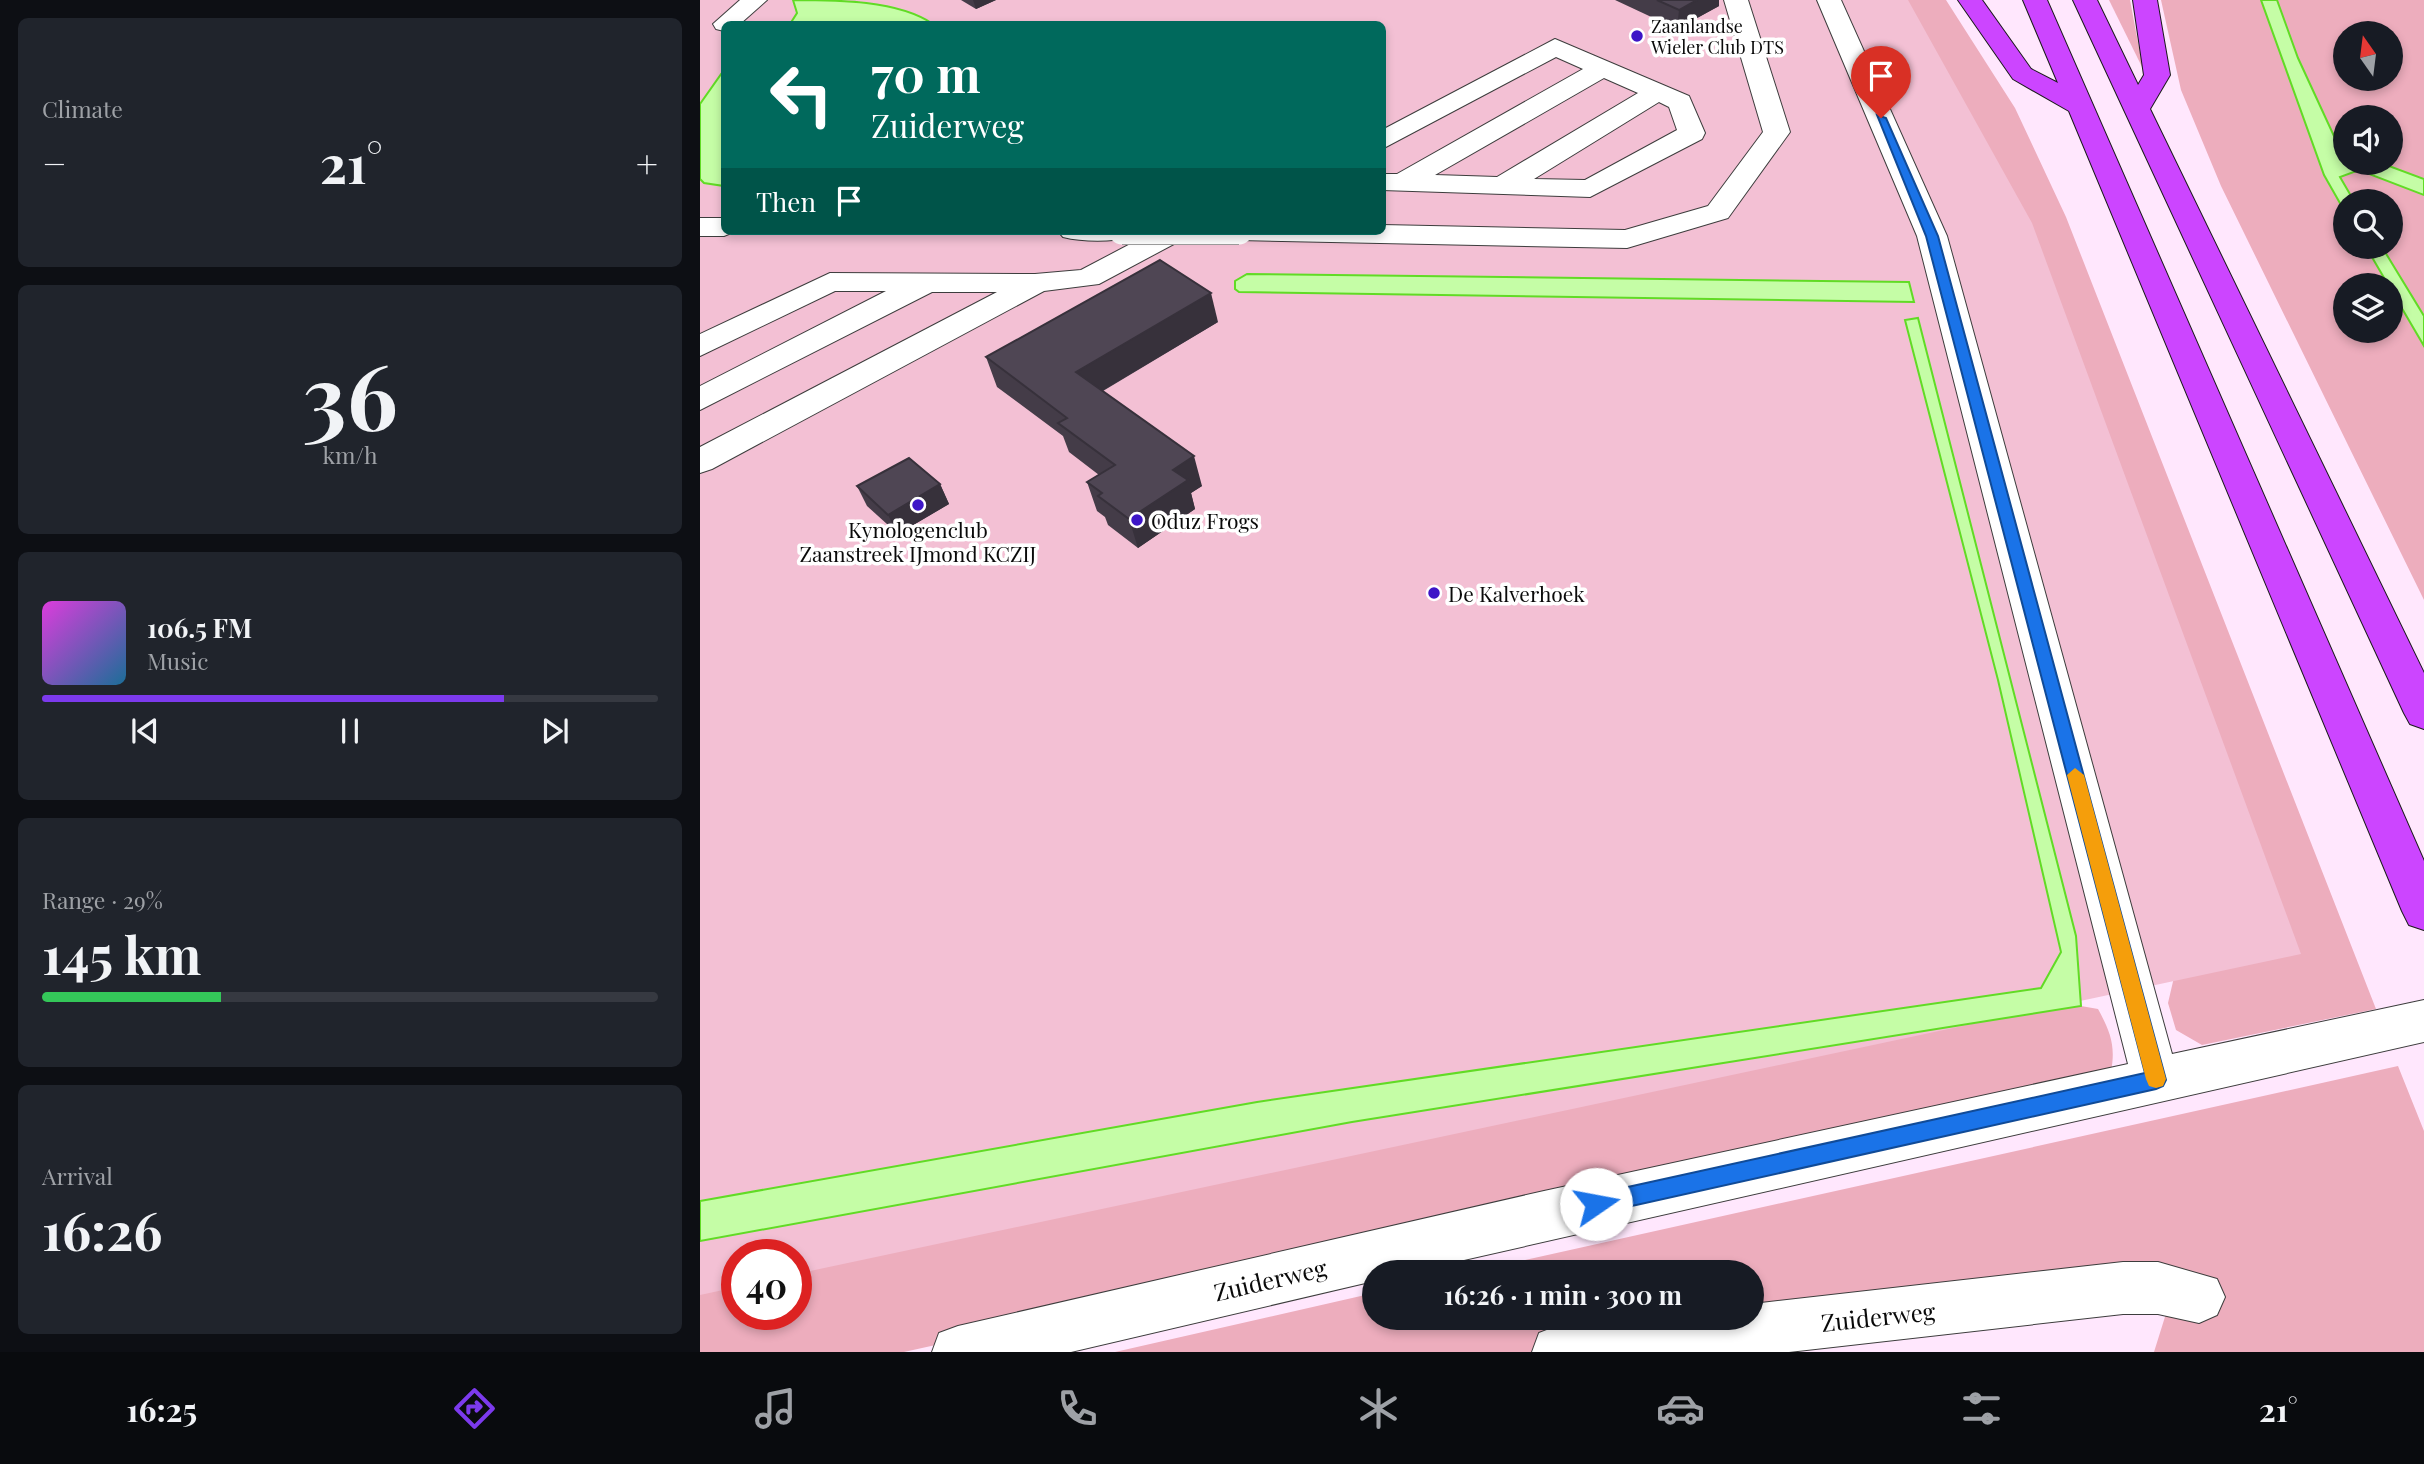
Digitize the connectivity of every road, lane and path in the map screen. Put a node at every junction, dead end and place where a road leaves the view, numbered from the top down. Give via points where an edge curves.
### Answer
1 (755, 0) edge
2 (1736, 0) edge
3 (1829, 0) edge
4 (1970, 0) edge
5 (2035, 0) edge
6 (2085, 0) edge
7 (2145, 0) edge
8 (729, 21) edge
9 (1603, 68) junction
10 (1658, 92) junction
11 (2080, 106) junction
12 (2137, 108) junction
13 (1386, 139) edge
14 (1393, 182) edge
15 (1504, 185) junction
16 (700, 227) edge
17 (721, 227) edge
18 (1386, 234) edge
19 (1169, 235) edge
20 (928, 283) junction
21 (1037, 284) junction
22 (700, 346) edge
23 (700, 400) edge
24 (700, 461) edge
25 (2424, 713) edge
26 (2423, 909) edge
27 (2424, 1021) edge
28 (2156, 1080) junction
29 (2199, 1297) dead end
30 (958, 1352) edge
31 (1558, 1352) edge

1 - 8 street
2 - 18 street via 1777,132 1718,212 1628,239
3 - 28 street via 1932,236
4 - 11 highway via 2022,74
5 - 11 highway
6 - 12 highway
7 - 12 highway via 2157,75
9 - 10 street
9 - 13 street via 1555,47
9 - 14 street
10 - 15 street
10 - 15 street via 1680,102 1692,133 1590,189
11 - 26 highway
12 - 25 highway
14 - 15 street
16 - 17 street
19 - 21 street via 1088,278
20 - 21 street
20 - 22 street via 830,282
20 - 23 street
21 - 24 street
27 - 28 street, Zuiderweg
28 - 30 street, Zuiderweg
29 - 31 street, Zuiderweg via 2158,1288 2123,1288

